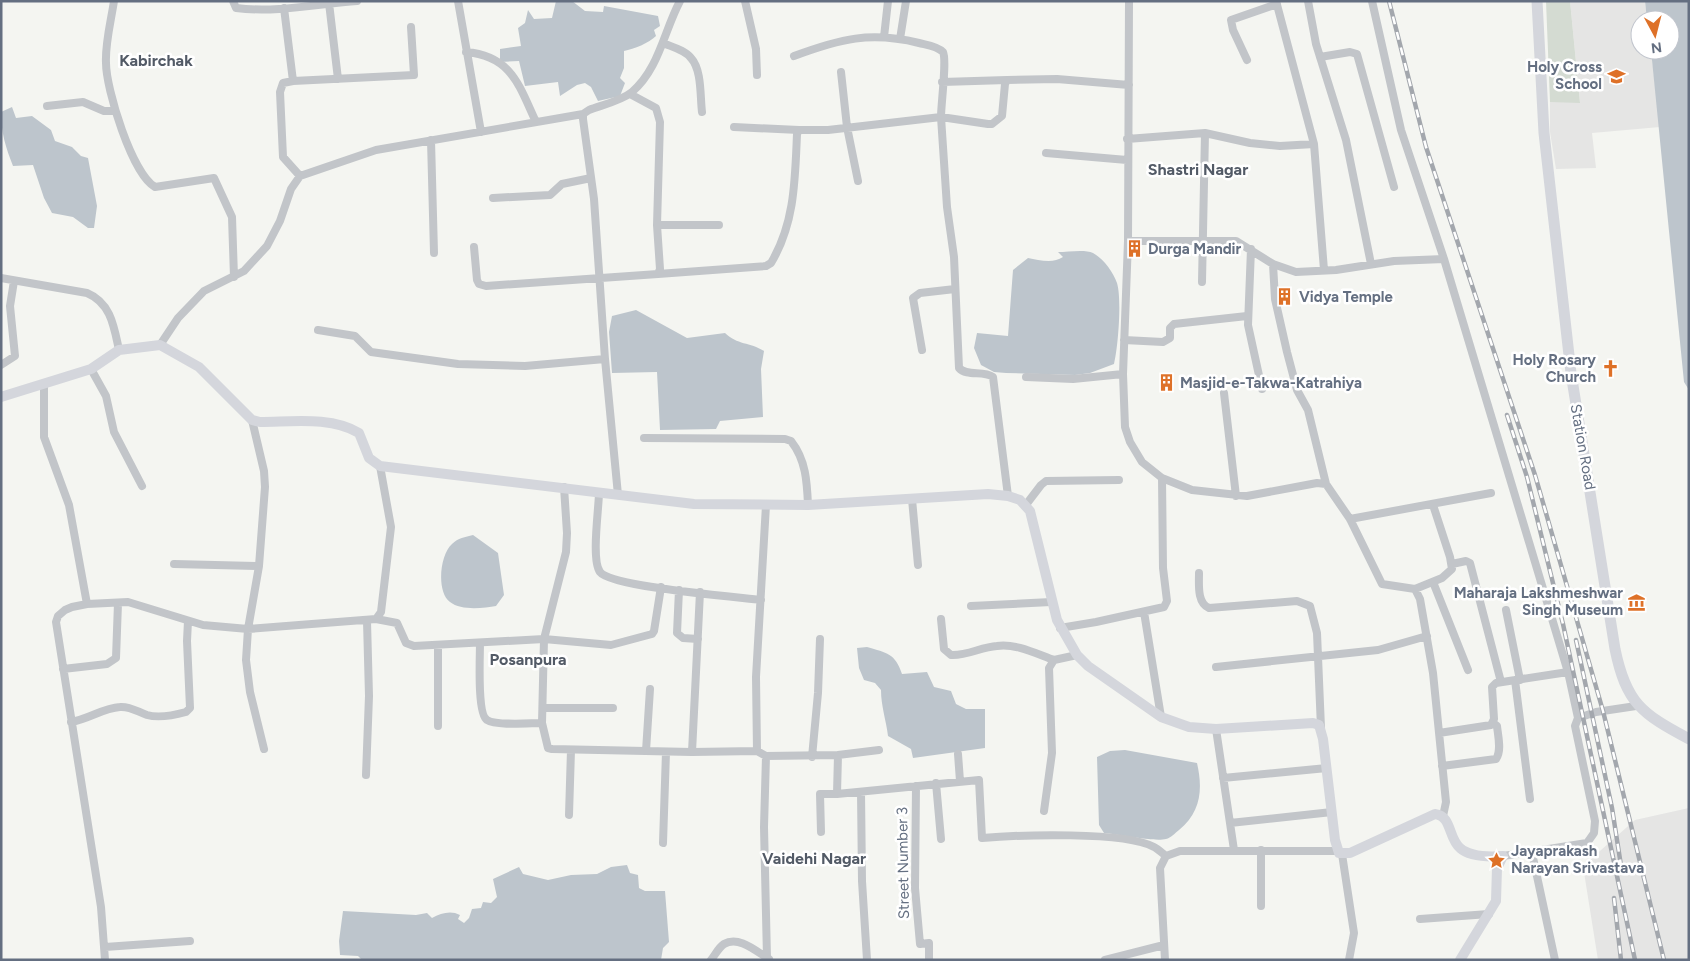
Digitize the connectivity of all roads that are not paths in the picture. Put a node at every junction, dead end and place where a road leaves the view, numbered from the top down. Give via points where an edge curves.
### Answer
1 (114, 1) edge
2 (233, 1) edge
3 (357, 1) edge
4 (458, 1) edge
5 (680, 1) edge
6 (745, 1) edge
7 (888, 1) edge
8 (906, 1) edge
9 (1129, 1) edge
10 (1308, 1) edge
11 (1372, 1) edge
12 (1537, 1) edge
13 (329, 3) junction
14 (1276, 3) edge
15 (284, 8) junction
16 (411, 27) dead end
17 (884, 37) junction
18 (900, 39) junction
19 (663, 43) junction
20 (466, 52) junction
21 (794, 56) dead end
22 (1320, 57) junction
23 (1247, 60) dead end
24 (841, 72) dead end
25 (757, 76) dead end
26 (338, 79) junction
27 (1008, 80) junction
28 (293, 81) junction
29 (942, 82) junction
30 (1129, 85) junction
31 (630, 94) junction
32 (47, 106) dead end
33 (115, 111) junction
34 (702, 112) dead end
35 (583, 114) junction
36 (941, 117) junction
37 (536, 122) junction
38 (734, 127) dead end
39 (847, 127) junction
40 (800, 130) junction
41 (481, 132) junction
42 (1205, 133) junction
43 (1127, 139) junction
44 (431, 140) junction
45 (1314, 144) junction
46 (1046, 153) dead end
47 (1127, 160) junction
48 (300, 176) junction
49 (591, 178) junction
50 (858, 181) dead end
51 (1394, 187) dead end
52 (493, 198) dead end
53 (657, 226) junction
54 (719, 226) dead end
55 (1128, 241) junction
56 (1202, 242) junction
57 (474, 247) dead end
58 (1251, 249) junction
59 (434, 253) dead end
60 (1444, 259) junction
61 (1274, 264) junction
62 (1371, 264) junction
63 (1324, 270) junction
64 (658, 274) junction
65 (234, 277) junction
66 (1, 278) edge
67 (599, 279) junction
68 (14, 281) junction
69 (1202, 282) dead end
70 (955, 289) junction
71 (1247, 316) junction
72 (318, 330) dead end
73 (1124, 340) junction
74 (160, 345) junction
75 (119, 350) junction
76 (922, 350) dead end
77 (605, 359) junction
78 (1, 365) edge
79 (91, 369) junction
80 (1123, 374) junction
81 (1026, 377) dead end
82 (44, 385) junction
83 (1262, 389) dead end
84 (1224, 393) dead end
85 (1, 396) edge
86 (252, 420) junction
87 (644, 438) dead end
88 (380, 466) junction
89 (1162, 478) junction
90 (1119, 480) dead end
91 (1326, 484) junction
92 (142, 486) dead end
93 (564, 488) junction
94 (600, 492) junction
95 (1491, 493) dead end
96 (618, 495) junction
97 (1008, 496) junction
98 (1236, 496) junction
99 (912, 499) junction
100 (766, 505) junction
101 (808, 505) junction
102 (1433, 505) junction
103 (1025, 506) junction
104 (1350, 518) junction
105 (174, 564) dead end
106 (1452, 564) junction
107 (918, 565) dead end
108 (259, 566) junction
109 (1198, 573) dead end
110 (1433, 582) junction
111 (661, 587) junction
112 (1415, 589) junction
113 (679, 590) junction
114 (700, 592) junction
115 (761, 600) junction
116 (1052, 602) junction
117 (118, 603) junction
118 (87, 604) junction
119 (972, 606) dead end
120 (1506, 610) dead end
121 (1144, 612) junction
122 (376, 619) junction
123 (941, 620) dead end
124 (188, 621) junction
125 (367, 621) junction
126 (1060, 628) junction
127 (248, 629) junction
128 (1426, 636) junction
129 (544, 639) junction
130 (698, 639) junction
131 (820, 639) dead end
132 (480, 643) junction
133 (438, 646) junction
134 (1077, 655) junction
135 (1318, 657) junction
136 (1054, 660) junction
137 (1216, 667) dead end
138 (63, 669) junction
139 (1468, 670) dead end
140 (1568, 672) junction
141 (1518, 680) junction
142 (1501, 682) junction
143 (650, 689) dead end
144 (1636, 706) junction
145 (543, 708) junction
146 (612, 708) dead end
147 (1160, 718) junction
148 (1578, 718) junction
149 (71, 722) junction
150 (1493, 723) junction
151 (542, 724) junction
152 (438, 726) dead end
153 (1321, 728) junction
154 (1216, 729) junction
155 (1439, 733) junction
156 (1689, 739) edge
157 (264, 750) dead end
158 (571, 750) junction
159 (879, 750) dead end
160 (646, 751) junction
161 (757, 751) junction
162 (666, 752) junction
163 (692, 752) junction
164 (958, 754) dead end
165 (838, 755) junction
166 (766, 756) junction
167 (812, 757) junction
168 (1442, 766) junction
169 (1327, 768) junction
170 (366, 775) dead end
171 (1223, 778) junction
172 (960, 781) junction
173 (936, 783) junction
174 (916, 786) junction
175 (861, 792) junction
176 (837, 794) junction
177 (1530, 799) dead end
178 (1044, 810) dead end
179 (1332, 812) junction
180 (570, 815) dead end
181 (1443, 816) junction
182 (1230, 823) junction
183 (821, 832) dead end
184 (940, 839) dead end
185 (664, 843) dead end
186 (1234, 850) junction
187 (1261, 850) junction
188 (1339, 853) junction
189 (1532, 853) junction
190 (1166, 856) junction
191 (1503, 856) junction
192 (1489, 857) junction
193 (1497, 868) junction
194 (1261, 906) dead end
195 (1489, 914) junction
196 (1420, 919) dead end
197 (190, 941) dead end
198 (1164, 945) junction
199 (104, 947) junction
200 (768, 959) edge
201 (105, 960) edge
202 (711, 960) edge
203 (867, 960) edge
204 (929, 960) edge
205 (1105, 960) edge
206 (1165, 960) edge
207 (1349, 960) edge
208 (1460, 960) edge
209 (1555, 960) edge

1 - 33 street via 106,63
2 - 15 street via 236,8
3 - 13 street
4 - 20 street
5 - 19 street
6 - 25 street via 756,50
7 - 17 street
8 - 18 street
9 - 30 street
10 - 22 street
11 - 60 street via 1401,130
12 - 144 main road, Station Road via 1544,133 1571,373 1619,670
13 - 15 street
13 - 26 street
14 - 23 street via 1231,20
14 - 45 street
15 - 28 street
16 - 26 street via 414,75
17 - 18 street
17 - 21 street via 834,41
18 - 29 street via 943,52 946,61
19 - 31 street via 658,56
19 - 34 street via 684,52 695,64
20 - 37 street via 485,54 505,68 527,97
20 - 41 street
22 - 51 street via 1350,52 1357,54
22 - 62 street via 1346,140
24 - 39 street
26 - 28 street
27 - 29 street
27 - 30 street via 1057,78
27 - 36 street via 1000,120 988,124
28 - 48 street via 281,87 283,157
29 - 36 street
30 - 43 street
31 - 35 street
31 - 53 street via 656,108 658,113
32 - 33 street via 83,102 104,111
33 - 65 street via 132,152 152,186 214,178 232,217
35 - 37 street
35 - 49 street
36 - 39 street
36 - 70 street
37 - 41 street
38 - 40 street
39 - 40 street
39 - 50 street
40 - 64 street via 797,134 791,213 771,263 766,266
41 - 44 street
42 - 43 street
42 - 45 street via 1250,143 1280,146
42 - 56 street
43 - 47 street
44 - 48 street via 376,150
44 - 59 street
45 - 63 street
46 - 47 street
47 - 55 street
48 - 65 street via 291,189 267,246
49 - 52 street via 562,184 550,195
49 - 67 street
53 - 54 street
53 - 64 street
55 - 56 street
55 - 73 street
56 - 58 street via 1236,241
56 - 69 street
57 - 67 street via 477,280 486,286
58 - 61 street
58 - 71 street
60 - 62 street
60 - 140 street
61 - 63 street via 1296,272
61 - 91 street via 1275,299 1286,352 1297,390 1308,410
62 - 63 street
64 - 67 street
65 - 74 street via 213,284 204,291 178,318
66 - 68 street
67 - 77 street
68 - 75 street via 87,293 99,298 106,308
68 - 78 street via 10,306 15,356
70 - 76 street via 920,293 914,298
70 - 97 street via 958,368 993,377
71 - 73 street via 1174,324 1170,328 1170,338 1163,342
71 - 83 street
72 - 77 street via 355,336 372,352 458,364 525,366
73 - 80 street
74 - 75 main road
74 - 86 main road via 198,366
75 - 79 main road
77 - 96 street
79 - 82 main road
79 - 92 street via 106,396 114,432
80 - 81 street
80 - 89 street via 1125,427 1130,442 1142,462
82 - 85 main road
82 - 118 street via 44,437 69,505
84 - 98 street
86 - 88 main road via 342,426 359,433 369,458
86 - 108 street via 264,471
87 - 101 street via 792,441 807,478
88 - 93 main road
88 - 122 street via 391,527 381,612
89 - 98 street via 1192,490
89 - 121 street via 1167,601 1164,607
90 - 103 street via 1046,481
91 - 98 street
91 - 104 street
93 - 94 main road
93 - 129 street via 566,552
94 - 96 main road
94 - 111 street via 596,559 599,571 612,579
95 - 102 street
96 - 100 main road via 694,504
97 - 99 main road via 971,494
97 - 103 main road via 1020,500
99 - 101 main road
99 - 107 street
100 - 101 main road
100 - 115 street
102 - 104 street
102 - 106 street
103 - 116 main road via 1034,522
104 - 112 street via 1382,584
105 - 108 street
106 - 110 street via 1450,573
106 - 142 street via 1470,563
108 - 127 street
109 - 135 street via 1201,601 1209,608 1297,601 1310,606 1317,628
110 - 112 street
110 - 139 street
111 - 113 street
111 - 129 street via 654,631 648,637 604,646
112 - 128 street
113 - 114 street
113 - 130 street via 677,633 683,638
114 - 115 street
114 - 130 street
115 - 161 street via 756,677
116 - 119 street
116 - 126 main road
117 - 118 street
117 - 124 street via 143,605
117 - 138 street via 116,658 107,664
118 - 138 street via 65,610 58,616 56,622
120 - 141 street
121 - 126 street
121 - 147 street
122 - 125 street
122 - 133 street via 397,623 409,645
123 - 136 street via 944,648 951,655 998,645
124 - 127 street
124 - 149 street via 190,708 186,712 153,716 125,706
125 - 127 street
125 - 170 street
126 - 134 main road
127 - 157 street via 246,660
128 - 135 street via 1378,650
128 - 155 street
129 - 132 street
129 - 145 street
130 - 163 street
131 - 167 street
132 - 133 street
132 - 151 street via 484,718 488,722
133 - 152 street
134 - 136 street
134 - 147 main road
135 - 137 street
135 - 153 street
136 - 178 street via 1049,668 1052,753
138 - 149 street
140 - 141 street
140 - 148 street
141 - 142 street
141 - 177 street
142 - 150 street via 1492,687
143 - 160 street
144 - 148 street
144 - 156 main road, Station Road
145 - 146 street
145 - 151 street
147 - 154 main road
148 - 189 street via 1574,726 1595,821 1594,833 1587,843
149 - 199 street via 101,907
150 - 155 street
150 - 168 street via 1497,726 1500,754 1496,760
151 - 158 street via 548,748
153 - 154 main road via 1312,723
153 - 169 main road
154 - 171 street
155 - 168 street
158 - 160 street
158 - 180 street
159 - 165 street
160 - 162 street
161 - 163 street
161 - 166 street
162 - 163 street
162 - 185 street
164 - 172 street
165 - 167 street
165 - 176 street
166 - 167 street
166 - 200 street via 764,827
168 - 181 street via 1446,802
169 - 171 street
169 - 179 main road
171 - 182 street
172 - 173 street
172 - 190 street via 979,780 982,838 1126,839 1154,847
173 - 174 street
173 - 184 street
174 - 175 street
174 - 204 street, Street Number 3 via 915,888 920,944 929,943
175 - 176 street
175 - 203 street
176 - 183 street via 820,794
179 - 182 street
179 - 188 main road
181 - 188 main road via 1430,815 1350,853
181 - 192 main road via 1458,847
182 - 186 street
186 - 187 street
186 - 190 street via 1180,851
187 - 188 street
187 - 194 street
188 - 207 street via 1354,933
189 - 191 street
189 - 209 street
190 - 198 street via 1160,874
191 - 192 main road
191 - 193 main road
192 - 193 main road
193 - 195 main road via 1496,901
195 - 196 street
195 - 208 main road
197 - 199 street
198 - 205 street
198 - 206 street
199 - 201 street
200 - 202 street via 748,946 729,942 723,944

